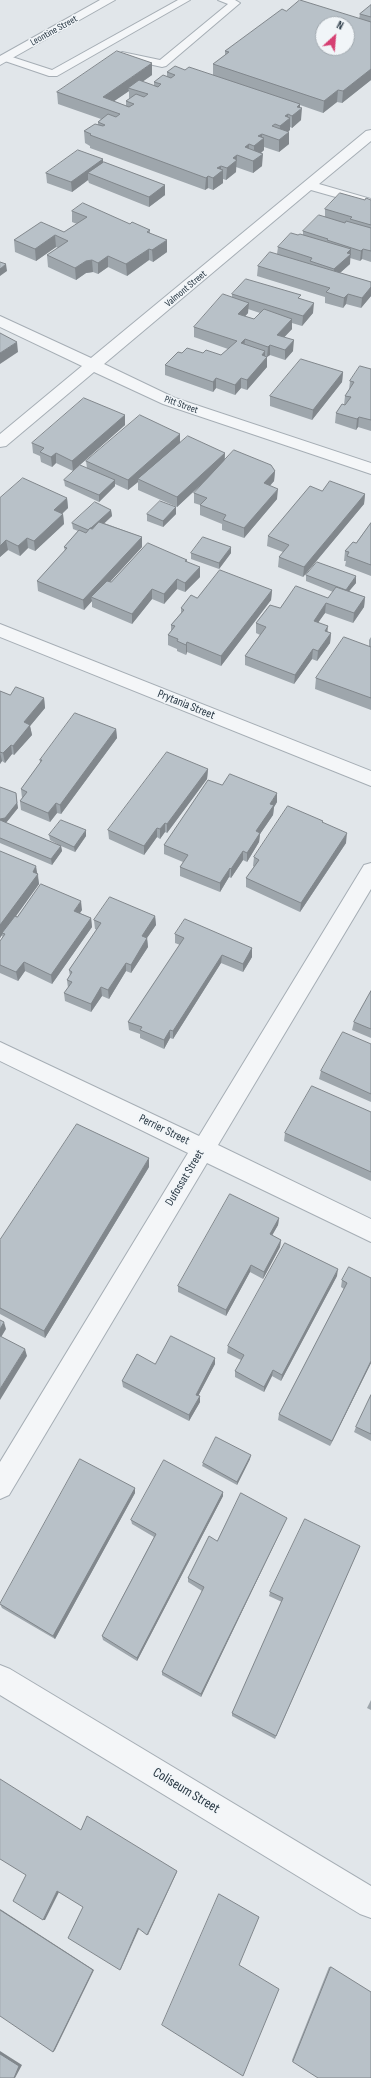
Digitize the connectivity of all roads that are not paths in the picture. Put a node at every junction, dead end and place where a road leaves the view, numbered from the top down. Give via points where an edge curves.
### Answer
1 (109, 0) edge
2 (184, 0) edge
3 (223, 0) edge
4 (96, 50) junction
5 (2, 58) edge
6 (371, 134) edge
7 (311, 186) junction
8 (371, 202) edge
9 (0, 321) edge
10 (92, 366) junction
11 (0, 442) edge
12 (371, 469) edge
13 (0, 630) edge
14 (371, 779) edge
15 (371, 871) edge
16 (0, 1052) edge
17 (203, 1149) junction
18 (371, 1231) edge
19 (0, 1486) edge
20 (0, 1679) edge
21 (371, 1903) edge

1 - 5 street, Leontine Street
2 - 4 lane
3 - 4 lane via 235,3 162,64
4 - 5 lane via 53,74
6 - 7 street, Valmont Street
7 - 8 street
7 - 10 street, Valmont Street
9 - 10 street, Pitt Street
10 - 11 street, Valmont Street
10 - 12 street, Pitt Street via 169,401
13 - 14 street, Prytania Street
15 - 17 street, Dufossat Street
16 - 17 street, Perrier Street
17 - 18 street, Perrier Street
17 - 19 street, Dufossat Street
20 - 21 street, Coliseum Street

